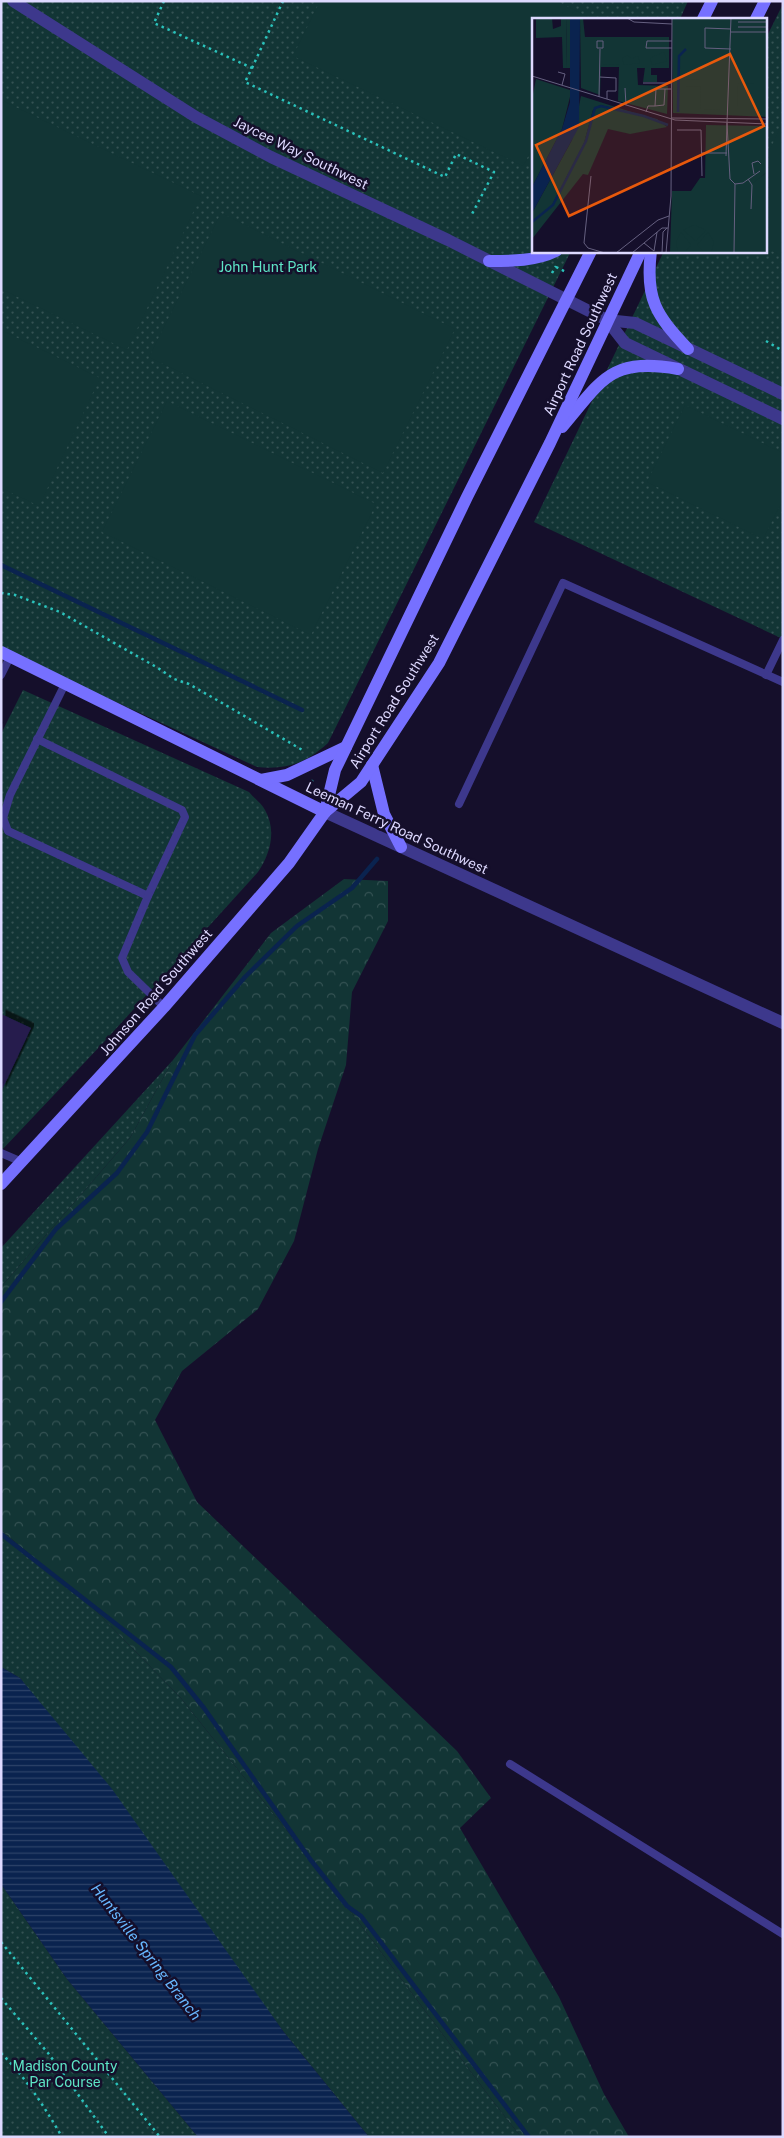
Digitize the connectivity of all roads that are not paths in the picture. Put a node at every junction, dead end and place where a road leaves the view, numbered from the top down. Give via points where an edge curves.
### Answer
1 (13, 1) edge
2 (712, 1) edge
3 (765, 1) edge
4 (704, 18) edge
5 (756, 18) edge
6 (554, 252) edge
7 (591, 252) edge
8 (641, 252) edge
9 (651, 252) edge
10 (489, 261) junction
11 (567, 300) junction
12 (608, 320) junction
13 (688, 348) junction
14 (678, 369) junction
15 (783, 394) edge
16 (783, 419) edge
17 (550, 443) junction
18 (783, 640) edge
19 (6, 654) edge
20 (1, 675) edge
21 (766, 675) junction
22 (783, 682) edge
23 (65, 684) junction
24 (37, 739) junction
25 (346, 747) junction
26 (372, 765) junction
27 (261, 780) junction
28 (459, 804) dead end
29 (325, 812) junction
30 (401, 847) junction
31 (148, 896) junction
32 (164, 1007) junction
33 (783, 1023) edge
34 (1, 1153) edge
35 (22, 1162) junction
36 (1, 1184) edge
37 (510, 1764) dead end
38 (783, 1934) edge

1 - 10 street, Jaycee Way Southwest via 196,118
2 - 4 street
3 - 5 street
6 - 10 street via 514,261
7 - 11 street, Airport Road Southwest
8 - 12 street, Airport Road Southwest
9 - 13 street via 648,274 656,311
10 - 11 street, Jaycee Way Southwest
11 - 12 street, Jaycee Way Southwest
11 - 25 street, Airport Road Southwest
12 - 13 street via 634,323
12 - 14 street via 625,343
12 - 17 street, Airport Road Southwest
13 - 15 street
14 - 16 street
14 - 17 street via 654,364 628,367 612,373 595,386
17 - 26 street, Airport Road Southwest via 439,663
18 - 21 lane
19 - 20 lane
19 - 23 street, Leeman Ferry Road Southwest
21 - 22 lane
21 - 28 lane via 563,583
23 - 24 lane
23 - 27 street, Leeman Ferry Road Southwest
24 - 31 lane via 10,795 4,818 8,831
24 - 31 lane via 182,810 185,817
25 - 27 street via 287,775
25 - 29 street, Airport Road Southwest via 335,770
26 - 29 street, Airport Road Southwest via 361,782
26 - 30 street via 384,814
27 - 29 street, Leeman Ferry Road Southwest
29 - 30 street, Leeman Ferry Road Southwest
29 - 32 street, Johnson Road Southwest via 289,862
30 - 33 street, Leeman Ferry Road Southwest
31 - 32 lane via 122,958 128,972
32 - 35 street, Johnson Road Southwest
34 - 35 lane
35 - 36 street, Johnson Road Southwest
37 - 38 lane

